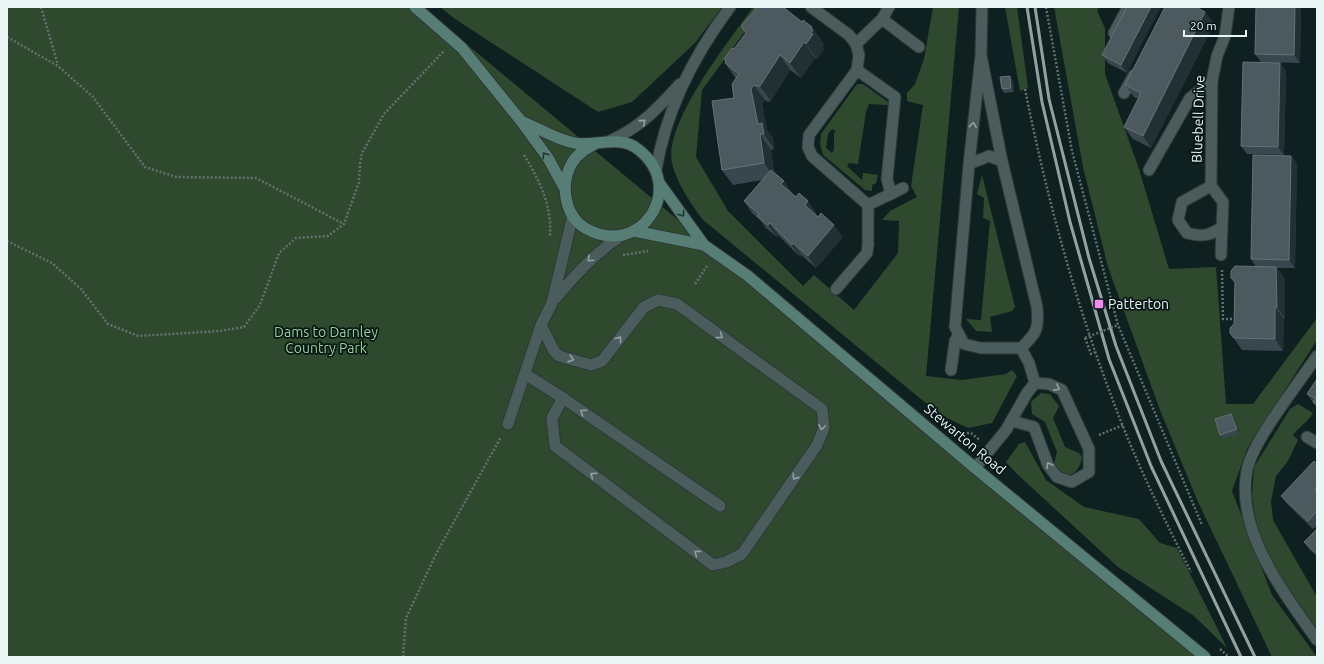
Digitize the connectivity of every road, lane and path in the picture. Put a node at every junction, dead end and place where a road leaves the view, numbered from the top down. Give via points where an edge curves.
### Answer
1 (41, 7) edge
2 (415, 7) edge
3 (730, 7) edge
4 (811, 7) edge
5 (889, 7) edge
6 (982, 7) edge
7 (1046, 7) edge
8 (1128, 7) edge
9 (1229, 7) edge
10 (882, 19) junction
11 (1114, 33) edge
12 (7, 37) edge
13 (452, 40) junction
14 (856, 44) junction
15 (919, 47) dead end
16 (981, 55) junction
17 (58, 66) junction
18 (1138, 67) edge
19 (857, 70) junction
20 (686, 78) junction
21 (1212, 81) junction
22 (1025, 89) dead end
23 (1124, 93) edge
24 (521, 121) junction
25 (610, 141) junction
26 (595, 144) junction
27 (1002, 161) junction
28 (969, 164) junction
29 (656, 170) junction
30 (1149, 170) dead end
31 (660, 184) junction
32 (1211, 186) junction
33 (564, 188) junction
34 (903, 188) dead end
35 (891, 194) junction
36 (868, 205) junction
37 (573, 215) junction
38 (344, 224) junction
39 (1222, 227) junction
40 (634, 231) junction
41 (621, 236) junction
42 (7, 241) edge
43 (704, 245) junction
44 (1221, 255) joint
45 (708, 264) dead end
46 (695, 284) dead end
47 (836, 289) dead end
48 (552, 303) junction
49 (1240, 320) edge
50 (541, 324) junction
51 (1118, 325) junction
52 (959, 334) junction
53 (1021, 348) junction
54 (1096, 352) junction
55 (1317, 356) edge
56 (951, 370) dead end
57 (525, 374) junction
58 (1035, 383) junction
59 (563, 398) junction
60 (1012, 421) junction
61 (508, 424) joint
62 (1123, 425) junction
63 (1307, 437) dead end
64 (1086, 440) junction
65 (1317, 443) edge
66 (975, 468) junction
67 (720, 506) dead end
68 (1202, 525) dead end
69 (1191, 572) dead end
70 (1317, 640) edge
71 (1225, 654) dead end
72 (403, 657) edge
73 (1205, 657) edge
74 (1229, 657) edge

1 - 17 path
2 - 13 main road, Stewarton Road
3 - 20 street
4 - 14 street via 849,34
5 - 10 street
6 - 16 street
7 - 51 path via 1072,151
8 - 11 street
9 - 21 street, Bluebell Drive via 1225,36 1217,56
10 - 14 street
10 - 15 street
12 - 17 path
13 - 24 main road, Stewarton Road via 462,48
13 - 38 path via 384,114 362,153 359,182
14 - 19 street via 859,55
16 - 27 street
28 -> 16 street
17 - 38 path via 93,97 145,167 176,177 256,178
18 - 23 street
19 - 35 street via 895,97 887,179
19 - 36 street via 809,135 808,147 812,156
25 -> 20 street via 640,124
20 - 29 street via 662,140
21 - 30 street via 1190,98
21 - 32 street, Bluebell Drive
22 - 54 path via 1040,164 1066,264
24 - 26 main road, Stewarton Road via 572,142
33 -> 24 main road, Stewarton Road via 548,158
25 - 26 main road, Stewarton Road
25 - 29 main road, Stewarton Road via 624,142 638,148
26 - 33 main road, Stewarton Road via 572,162
27 - 28 street via 989,156
27 - 53 street via 1037,306 1038,322 1035,334
28 - 52 street via 955,327
29 - 31 main road, Stewarton Road
31 - 40 main road, Stewarton Road via 654,212 646,223
31 -> 43 main road, Stewarton Road
32 - 39 street via 1223,202
32 - 39 street via 1182,202 1178,220 1187,233 1200,236 1213,234
33 - 37 main road, Stewarton Road
34 - 35 street
35 - 36 street
36 - 47 street via 867,253
37 - 41 main road, Stewarton Road via 582,226 594,233
37 - 48 street
38 - 42 path via 328,236 296,238 279,254 260,305 244,327 138,336 108,324 81,289 52,263
39 - 44 street
40 - 41 main road, Stewarton Road
40 - 43 main road, Stewarton Road
41 -> 48 street via 582,267
43 - 66 main road, Stewarton Road via 748,276
44 - 49 path via 1223,319
45 - 46 path
48 - 50 street
50 - 57 street
50 -> 59 street via 559,356 591,365 602,361 644,307 658,300 677,304 822,409 824,428 817,445 742,554 713,565 555,446 552,418
51 - 54 path, bridge via 1085,338 1091,354
51 - 68 path
52 - 53 street via 964,344 981,348
52 - 56 street via 955,341
53 - 58 street
54 - 62 path
55 - 70 street via 1260,440 1247,469 1246,491 1248,518 1262,552 1281,589
57 - 59 street
57 - 61 street
58 - 60 street
58 -> 64 street via 1049,384 1062,390
67 -> 59 street
64 -> 60 street via 1090,449 1089,472 1072,482 1057,477 1048,465 1034,427
60 - 66 street
61 - 72 path via 436,554 406,618
62 - 64 path
62 - 69 path
63 - 65 street
66 - 73 main road, Stewarton Road
71 - 74 path

